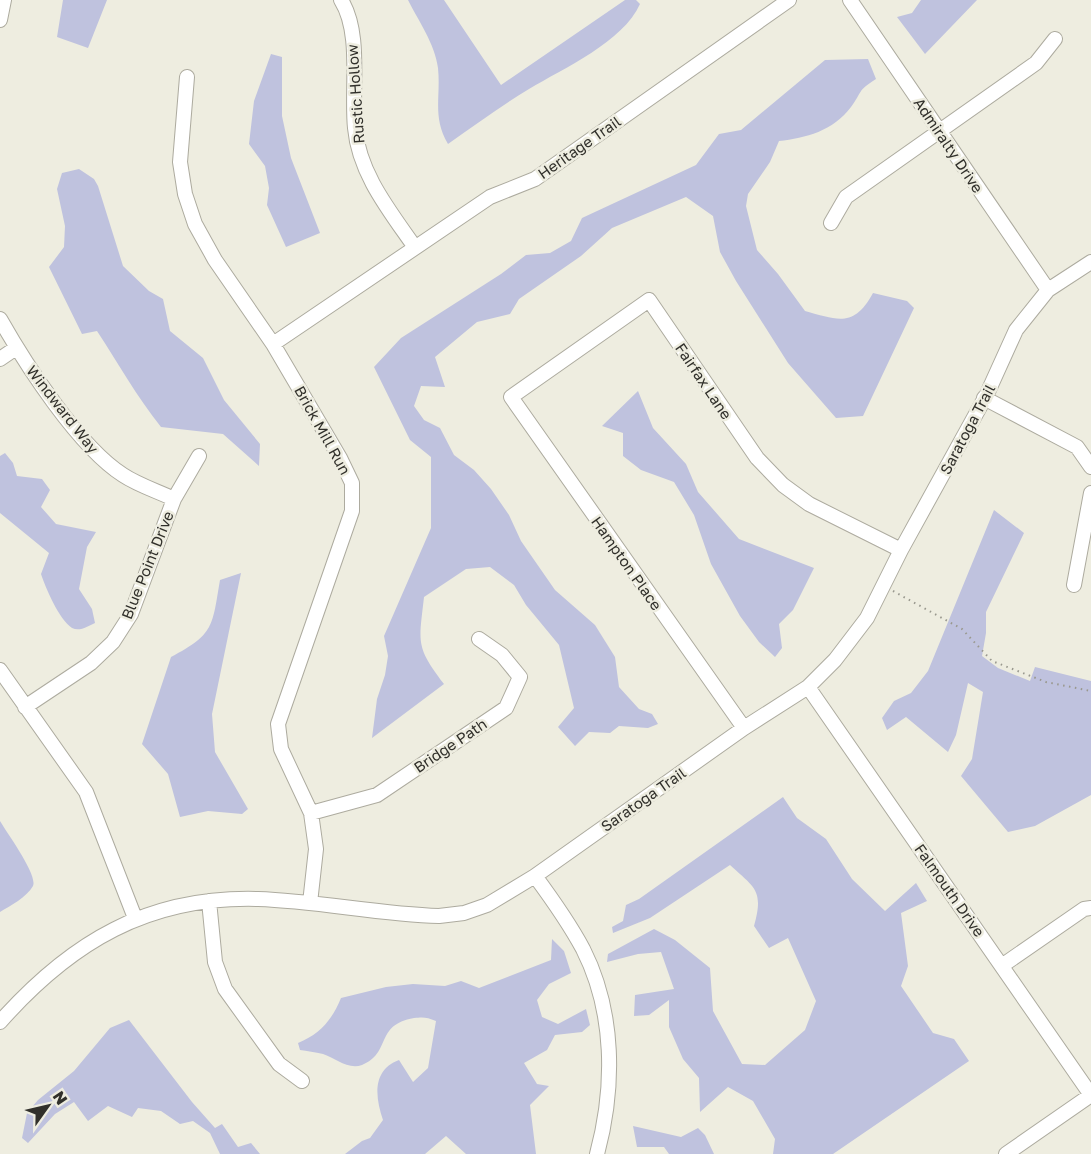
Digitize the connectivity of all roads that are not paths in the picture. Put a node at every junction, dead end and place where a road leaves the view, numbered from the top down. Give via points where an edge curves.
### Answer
1 (3, 0) edge
2 (341, 0) edge
3 (789, 0) edge
4 (850, 0) edge
5 (0, 20) edge
6 (1055, 39) dead end
7 (187, 77) dead end
8 (939, 132) junction
9 (831, 223) dead end
10 (414, 246) junction
11 (1091, 262) edge
12 (1048, 290) junction
13 (0, 319) edge
14 (273, 344) junction
15 (16, 348) junction
16 (0, 358) edge
17 (511, 397) joint
18 (984, 398) junction
19 (199, 456) dead end
20 (1091, 467) edge
21 (1091, 493) edge
22 (174, 499) junction
23 (901, 550) junction
24 (1074, 585) dead end
25 (479, 639) dead end
26 (0, 670) edge
27 (808, 687) junction
28 (25, 707) junction
29 (744, 728) junction
30 (311, 813) junction
31 (535, 876) junction
32 (209, 901) junction
33 (310, 903) junction
34 (1091, 908) edge
35 (135, 918) junction
36 (1003, 965) junction
37 (0, 1022) edge
38 (302, 1081) dead end
39 (1091, 1095) edge
40 (597, 1154) edge
41 (1006, 1154) edge

1 - 5 street
2 - 10 street, Rustic Hollow via 355,68 355,128 362,162
3 - 10 street, Heritage Trail via 535,179 490,197
4 - 8 street, Admiralty Drive
6 - 8 street via 1036,63
7 - 14 street, Brick Mill Run via 180,162 185,194 195,224 215,260
8 - 9 street via 846,197
8 - 12 street, Admiralty Drive
10 - 14 street, Heritage Trail
11 - 12 street, Saratoga Trail
12 - 18 street, Saratoga Trail via 1016,330
13 - 15 street, Windward Way
14 - 30 street, Brick Mill Run via 352,483 352,511 278,724 281,749
15 - 16 street
15 - 22 street, Windward Way via 90,448 123,476
17 - 23 street, Fairfax Lane via 649,300 757,458 783,485 809,504
17 - 29 street, Hampton Place
18 - 20 street via 1077,447
18 - 23 street, Saratoga Trail
19 - 22 street, Blue Point Drive
21 - 24 street
22 - 28 street, Blue Point Drive via 131,614 113,642 90,663
23 - 27 street, Saratoga Trail via 852,640
25 - 30 street, Bridge Path via 502,655 520,677 506,708 377,795
26 - 28 street
27 - 29 street, Saratoga Trail
27 - 36 street, Falmouth Drive
28 - 35 street via 87,792
29 - 31 street, Saratoga Trail
30 - 33 street, Brick Mill Run via 316,849
31 - 33 street, Saratoga Trail via 487,905 439,916
31 - 40 street via 583,950 603,1010 610,1062 607,1113
32 - 33 street, Saratoga Trail
32 - 35 street, Saratoga Trail
32 - 38 street via 215,962 225,989 279,1064
34 - 36 street
35 - 37 street, Saratoga Trail via 81,948
36 - 39 street, Falmouth Drive
39 - 41 street

